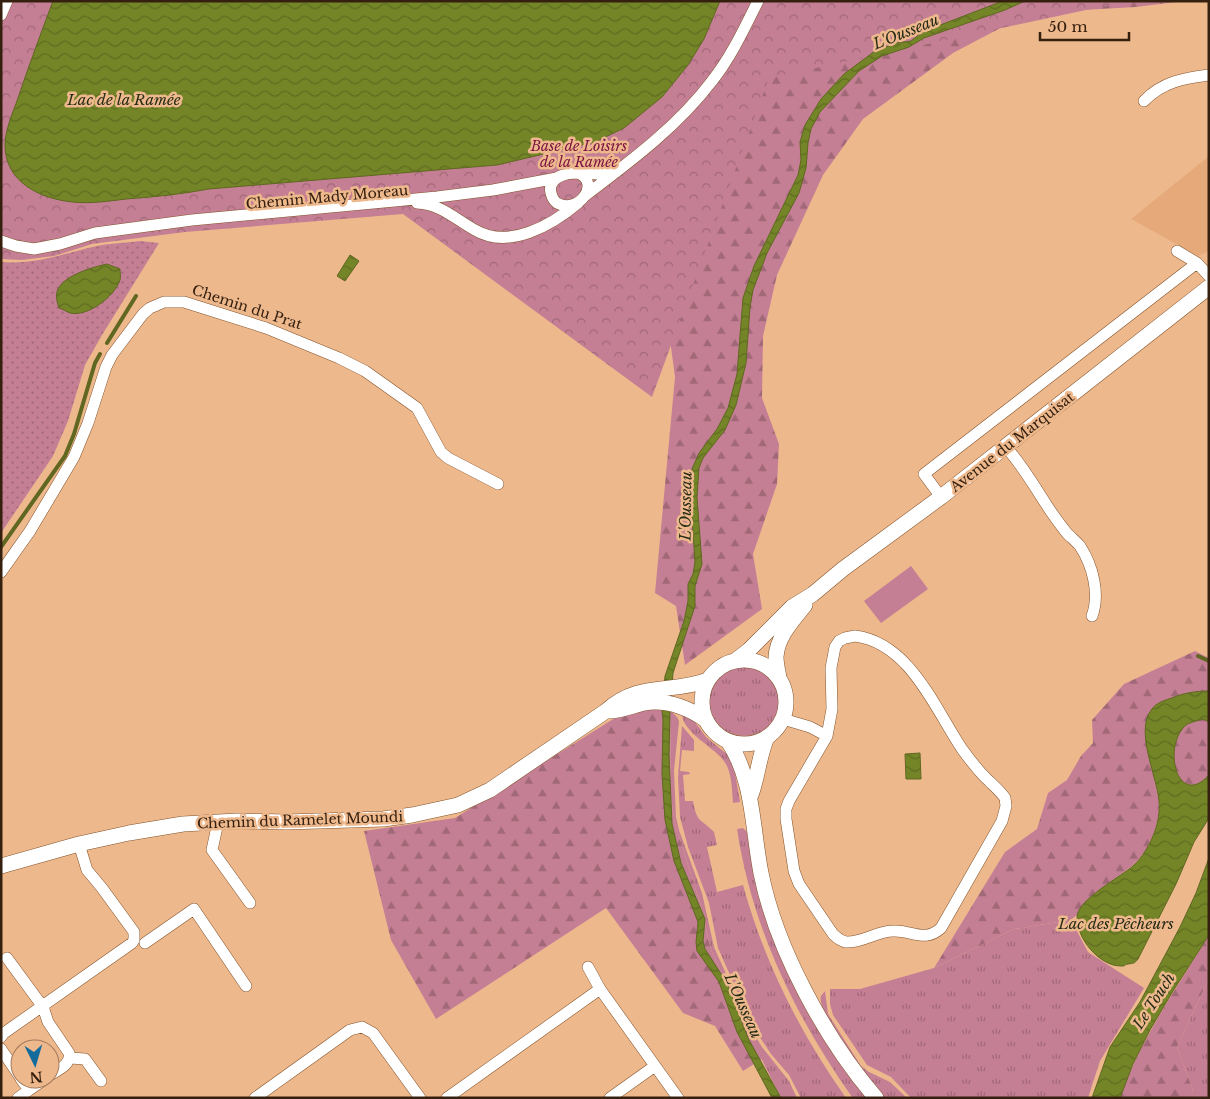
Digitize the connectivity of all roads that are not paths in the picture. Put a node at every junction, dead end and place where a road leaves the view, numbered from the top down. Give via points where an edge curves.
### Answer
1 (7, 1) edge
2 (758, 1) edge
3 (1, 15) edge
4 (1209, 75) edge
5 (1144, 100) dead end
6 (616, 172) junction
7 (578, 173) junction
8 (557, 178) junction
9 (586, 195) junction
10 (578, 203) junction
11 (182, 223) junction
12 (1, 241) edge
13 (1177, 251) dead end
14 (1197, 263) junction
15 (1209, 276) edge
16 (1209, 287) edge
17 (1006, 447) junction
18 (498, 484) dead end
19 (941, 497) junction
20 (1, 572) edge
21 (813, 594) junction
22 (1092, 616) dead end
23 (736, 660) junction
24 (779, 678) junction
25 (708, 680) junction
26 (668, 695) junction
27 (783, 719) junction
28 (706, 720) junction
29 (827, 736) junction
30 (767, 737) junction
31 (728, 741) junction
32 (751, 795) junction
33 (218, 822) junction
34 (79, 844) junction
35 (1, 866) edge
36 (250, 903) dead end
37 (140, 942) junction
38 (7, 958) dead end
39 (588, 967) dead end
40 (246, 986) dead end
41 (600, 989) junction
42 (43, 1007) junction
43 (1, 1037) edge
44 (1, 1049) edge
45 (70, 1058) junction
46 (10, 1062) edge
47 (655, 1066) junction
48 (60, 1068) edge
49 (101, 1081) dead end
50 (29, 1090) edge
51 (18, 1098) edge
52 (256, 1098) edge
53 (420, 1098) edge
54 (447, 1098) edge
55 (610, 1098) edge
56 (678, 1098) edge
57 (876, 1098) edge

1 - 3 street
2 - 6 street via 740,39 708,87 668,129
4 - 5 street via 1183,78
6 - 7 street
6 - 9 street
7 - 8 street
7 - 9 street via 588,182
8 - 10 street via 550,188 556,202 570,206
8 - 11 street, Chemin Mady Moreau via 460,194
9 - 10 street
10 - 11 street, Chemin Mady Moreau via 542,227 506,237 480,233 443,209 425,204 190,225
11 - 12 street, Chemin Mady Moreau via 95,234 34,248
13 - 14 street
14 - 15 street
14 - 19 street via 924,474
16 - 17 main road, Avenue du Marquisat
17 - 19 main road, Avenue du Marquisat
17 - 22 street via 1067,533 1080,546 1094,580 1096,604
18 - 20 street, Chemin du Prat via 448,458 441,452 417,408 364,371 266,328 184,302 164,302 143,314 112,355 74,457 30,531
19 - 21 main road, Avenue du Marquisat
21 - 23 main road, Avenue du Marquisat via 792,607
21 - 24 main road, Avenue du Marquisat via 780,641 776,656
23 - 24 main road via 760,663
23 - 25 main road via 715,671
24 - 27 main road via 785,691
25 - 26 main road, Chemin du Ramelet Moundi
25 - 28 main road via 702,702
26 - 28 main road, Chemin du Ramelet Moundi
26 - 33 main road, Chemin du Ramelet Moundi via 606,711 490,790 458,805 383,819
27 - 29 street
27 - 30 main road
28 - 31 main road via 717,734
29 - 29 street via 786,809 790,853 799,884 833,934 846,942 890,931 922,936 936,933 1002,821 1005,798 962,749 934,702 904,663 890,650 866,638 845,638 835,647 831,668 832,709
30 - 31 main road via 741,744
30 - 32 main road
31 - 32 main road via 736,753
32 - 57 main road via 761,874 786,950 829,1034
33 - 34 main road, Chemin du Ramelet Moundi via 183,824
33 - 36 street via 212,850
34 - 35 main road, Chemin du Ramelet Moundi
34 - 37 street via 85,867 107,904
37 - 40 street via 194,910
37 - 42 street via 132,943
38 - 42 street
39 - 41 street
41 - 47 street
41 - 54 street
42 - 43 street
42 - 45 street via 48,1022
44 - 46 street
45 - 48 street
45 - 49 street via 84,1059
47 - 55 street
47 - 56 street
50 - 51 street
52 - 53 street via 350,1030 362,1027 373,1034

